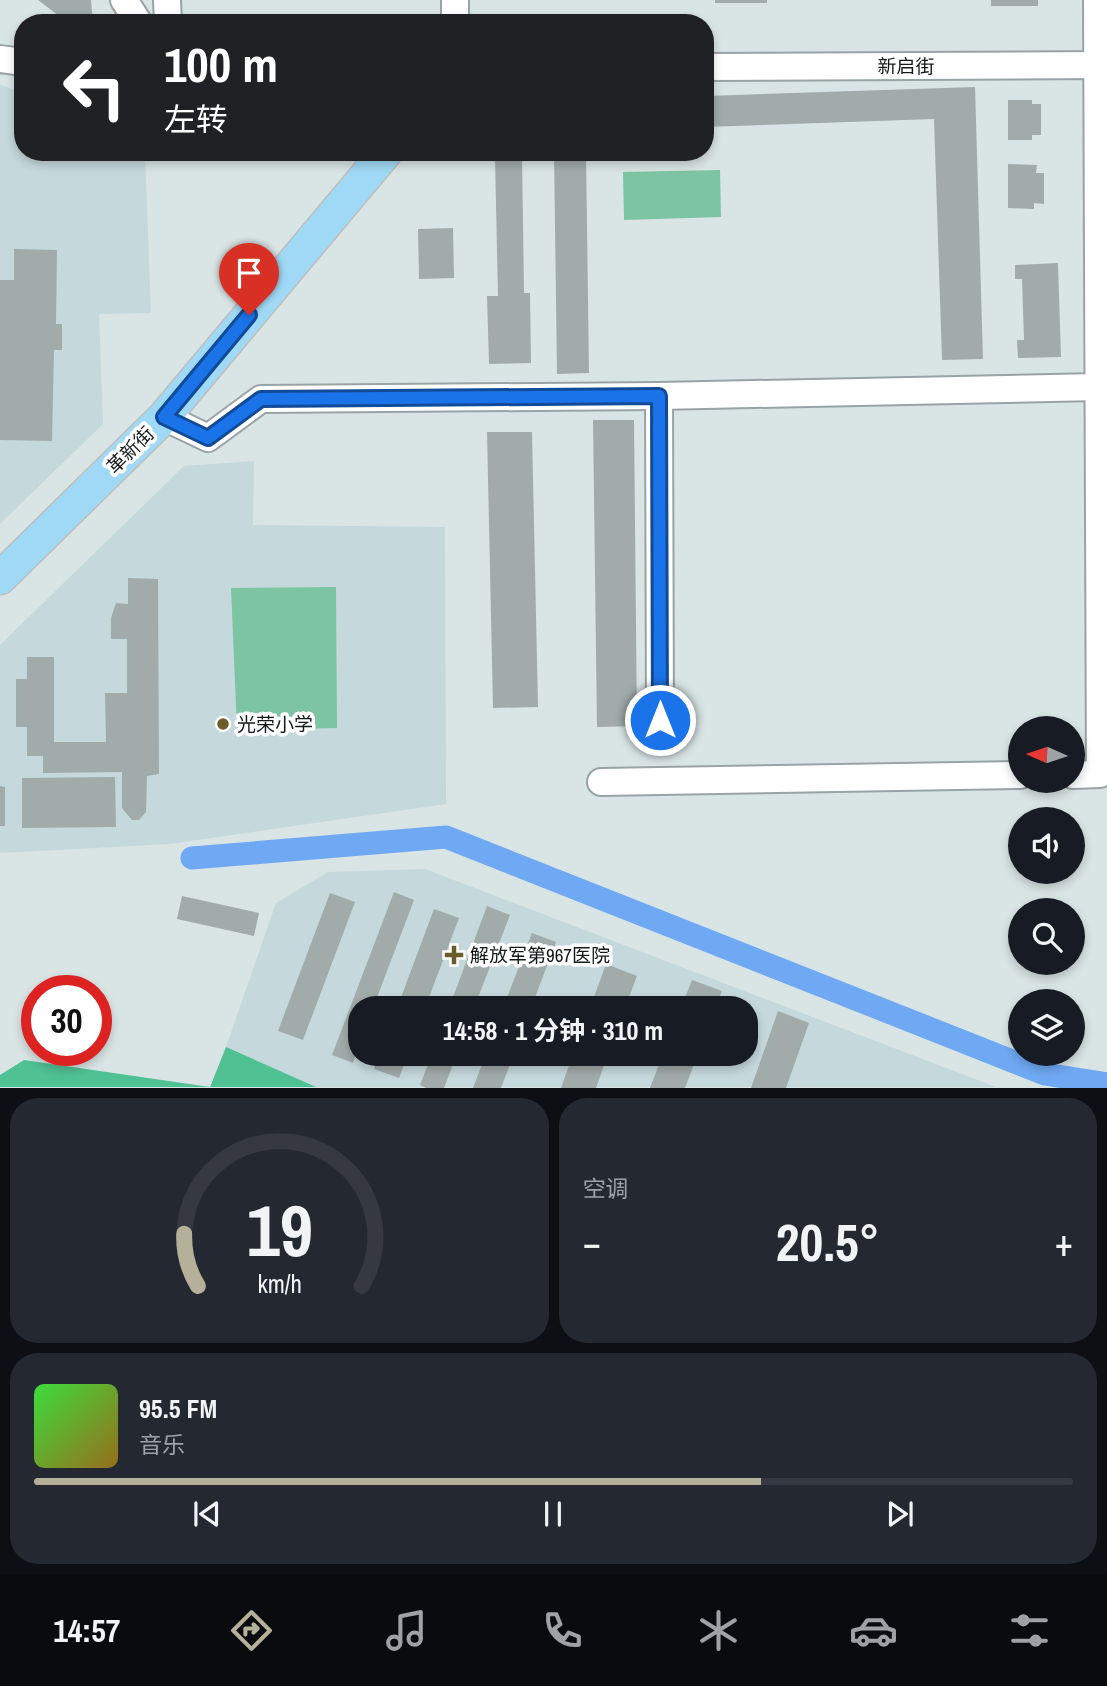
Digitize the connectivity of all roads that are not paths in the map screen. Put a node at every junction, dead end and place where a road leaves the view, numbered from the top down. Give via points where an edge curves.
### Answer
1 (1097, 0) edge
2 (1102, 65) edge
3 (714, 68) edge
4 (378, 161) edge
5 (1098, 387) junction
6 (659, 396) junction
7 (164, 417) junction
8 (0, 578) edge
9 (660, 720) dead end
10 (1008, 775) edge
11 (1085, 775) edge
12 (601, 782) dead end

1 - 2 street
2 - 3 street, 新启街
2 - 5 street
4 - 7 main road, 革新街
5 - 6 street
5 - 11 street via 1100,774
6 - 7 street via 261,399 208,438
6 - 9 street
7 - 8 main road, 革新街
10 - 12 street

